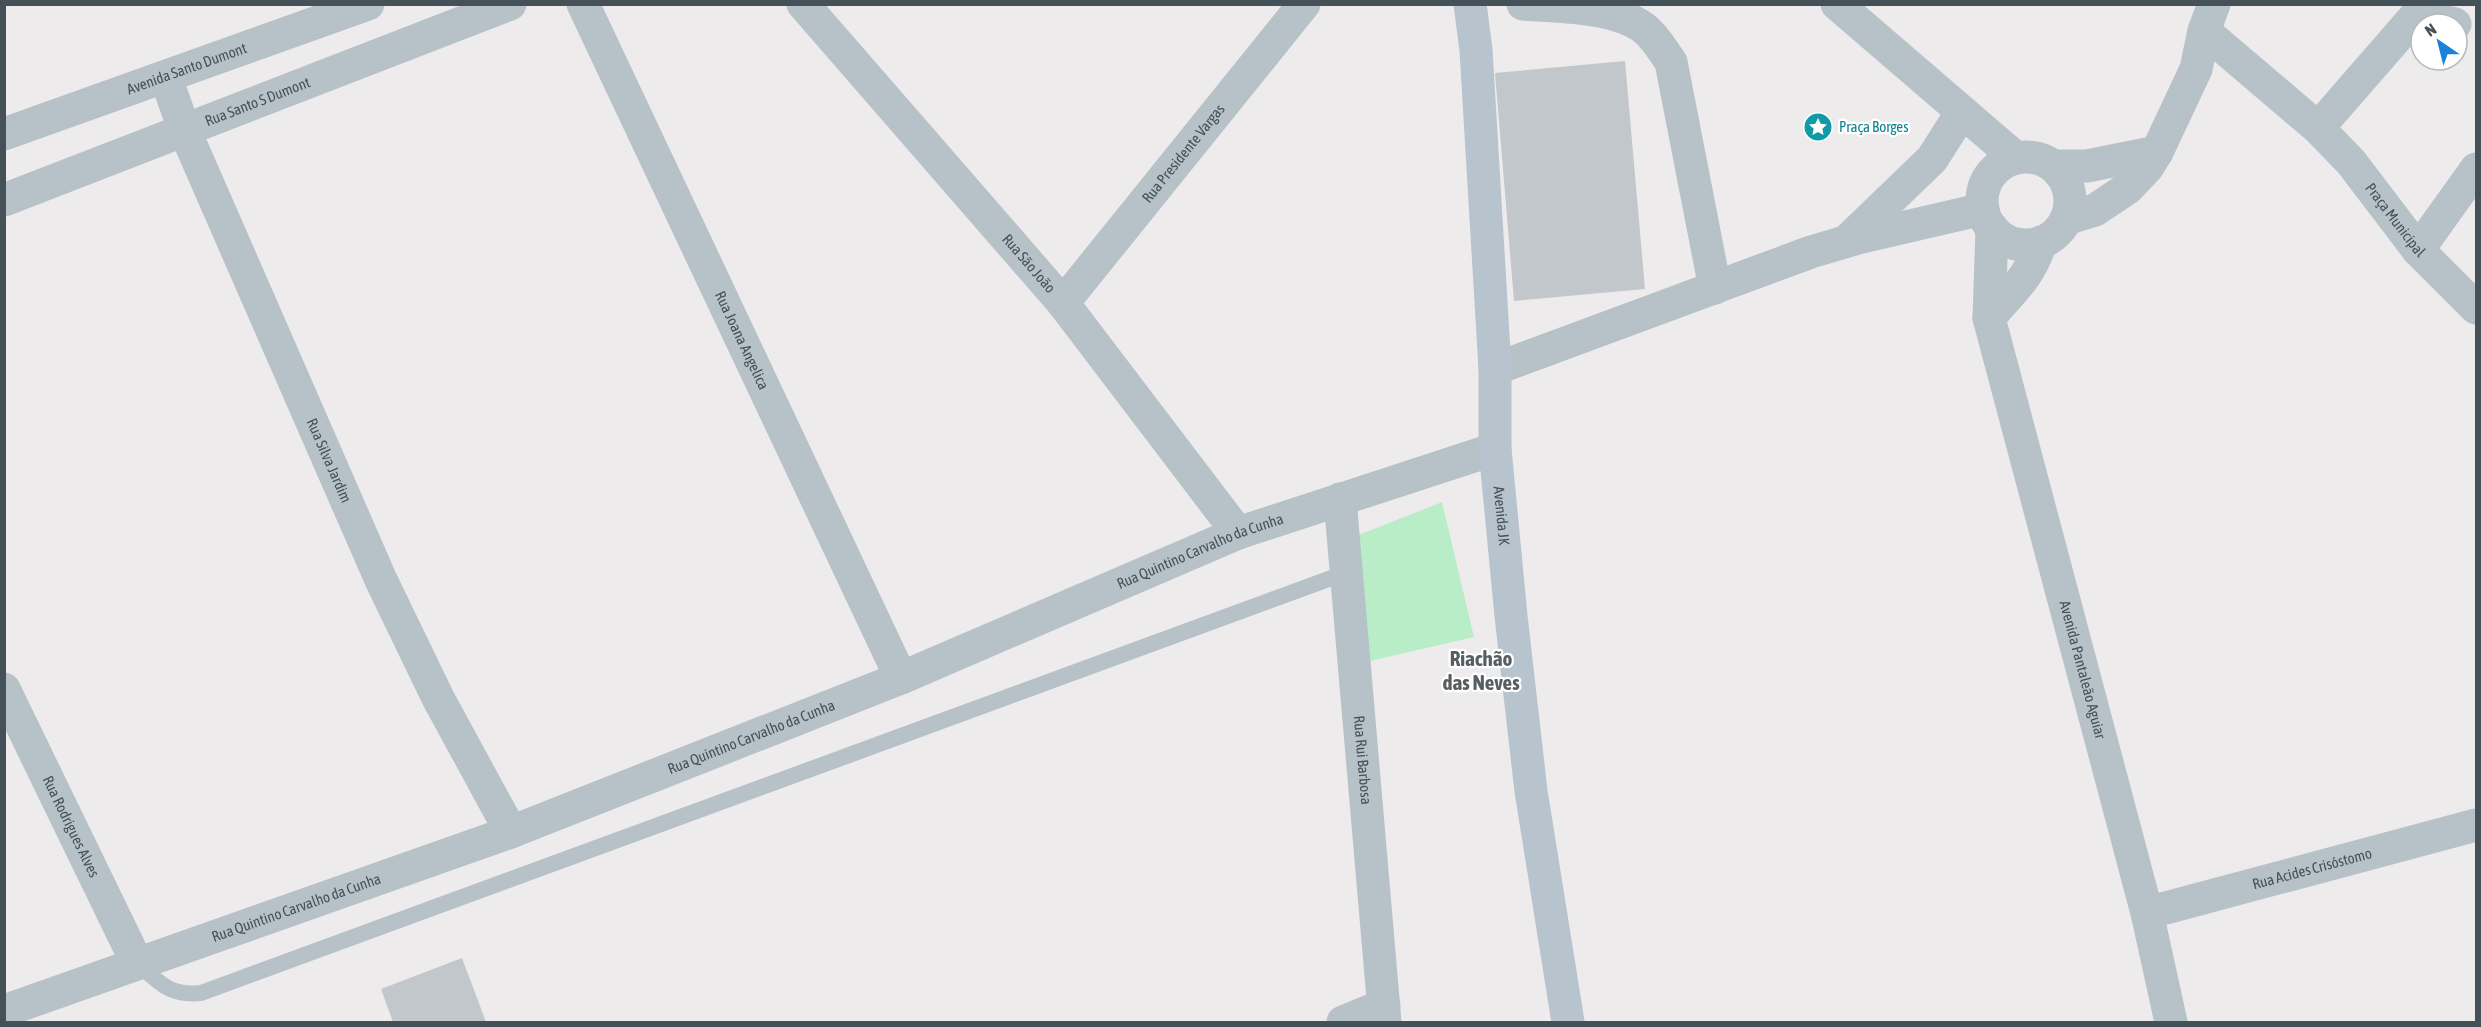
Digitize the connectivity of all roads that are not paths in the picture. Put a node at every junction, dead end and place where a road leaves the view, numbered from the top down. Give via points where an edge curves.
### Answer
1 (368, 4) edge
2 (510, 4) edge
3 (583, 4) edge
4 (803, 4) edge
5 (1304, 4) edge
6 (1470, 4) edge
7 (1523, 4) edge
8 (1837, 4) edge
9 (2421, 10) edge
10 (2209, 18) edge
11 (166, 78) junction
12 (1962, 112) junction
13 (2318, 128) junction
14 (184, 129) junction
15 (4, 134) edge
16 (2157, 152) junction
17 (2016, 158) junction
18 (2054, 166) junction
19 (2476, 169) edge
20 (4, 200) edge
21 (1988, 219) junction
22 (2066, 219) junction
23 (1846, 241) junction
24 (2041, 242) junction
25 (2418, 250) junction
26 (1715, 288) junction
27 (1063, 303) junction
28 (2476, 308) edge
29 (1989, 318) junction
30 (1495, 369) junction
31 (1495, 449) junction
32 (1340, 499) junction
33 (1238, 533) junction
34 (1345, 573) junction
35 (901, 678) junction
36 (4, 689) edge
37 (2476, 825) edge
38 (511, 832) junction
39 (2147, 913) junction
40 (137, 963) junction
41 (4, 1011) edge
42 (1384, 1014) edge
43 (1343, 1023) edge
44 (1568, 1023) edge
45 (2171, 1023) edge

1 - 11 street, Avenida Santo Dumont
2 - 14 street, Rua Santo S Dumont
3 - 35 street, Rua Joana Angelica
4 - 27 street, Rua São João
5 - 27 street, Rua Presidente Vargas
6 - 30 street, Avenida JK
7 - 26 street via 1592,10 1619,17 1644,28 1671,62
8 - 12 street
9 - 13 street
10 - 13 street, Praça Municipal
10 - 16 street via 2196,69
11 - 14 street, Rua Silva Jardim
11 - 15 street, Avenida Santo Dumont
12 - 17 street
12 - 23 street via 1932,159
13 - 25 street, Praça Municipal via 2351,162
14 - 20 street, Rua Santo S Dumont
14 - 38 street, Rua Silva Jardim via 381,580 438,698
16 - 18 street via 2087,166
16 - 22 street via 2128,188 2095,210
17 - 18 street via 2037,158
17 - 21 street, Avenida Pantaleão Aguiar via 2004,163 1986,183 1983,196
18 - 22 street via 2070,196
19 - 25 street
21 - 23 street via 1935,219
21 - 24 street via 2002,238 2015,243
21 - 29 street, Avenida Pantaleão Aguiar
22 - 24 street via 2056,233
23 - 26 street
24 - 29 street via 2026,277
25 - 28 street, Praça Municipal
26 - 30 street
27 - 33 street, Rua São João
29 - 39 street, Avenida Pantaleão Aguiar
30 - 31 street, Avenida JK
31 - 32 street, Rua Quintino Carvalho da Cunha
31 - 44 street, Avenida JK via 1531,791
32 - 33 street, Rua Quintino Carvalho da Cunha
32 - 34 street, Rua Rui Barbosa
33 - 35 street, Rua Quintino Carvalho da Cunha
34 - 40 lane via 201,993 183,994 167,989
34 - 42 street, Rua Rui Barbosa
35 - 38 street, Rua Quintino Carvalho da Cunha
36 - 40 street, Rua Rodrigues Alves
37 - 39 street, Rua Acides Crisóstomo
38 - 40 street, Rua Quintino Carvalho da Cunha
39 - 45 street, Avenida Pantaleão Aguiar
40 - 41 street, Rua Quintino Carvalho da Cunha
42 - 43 street

